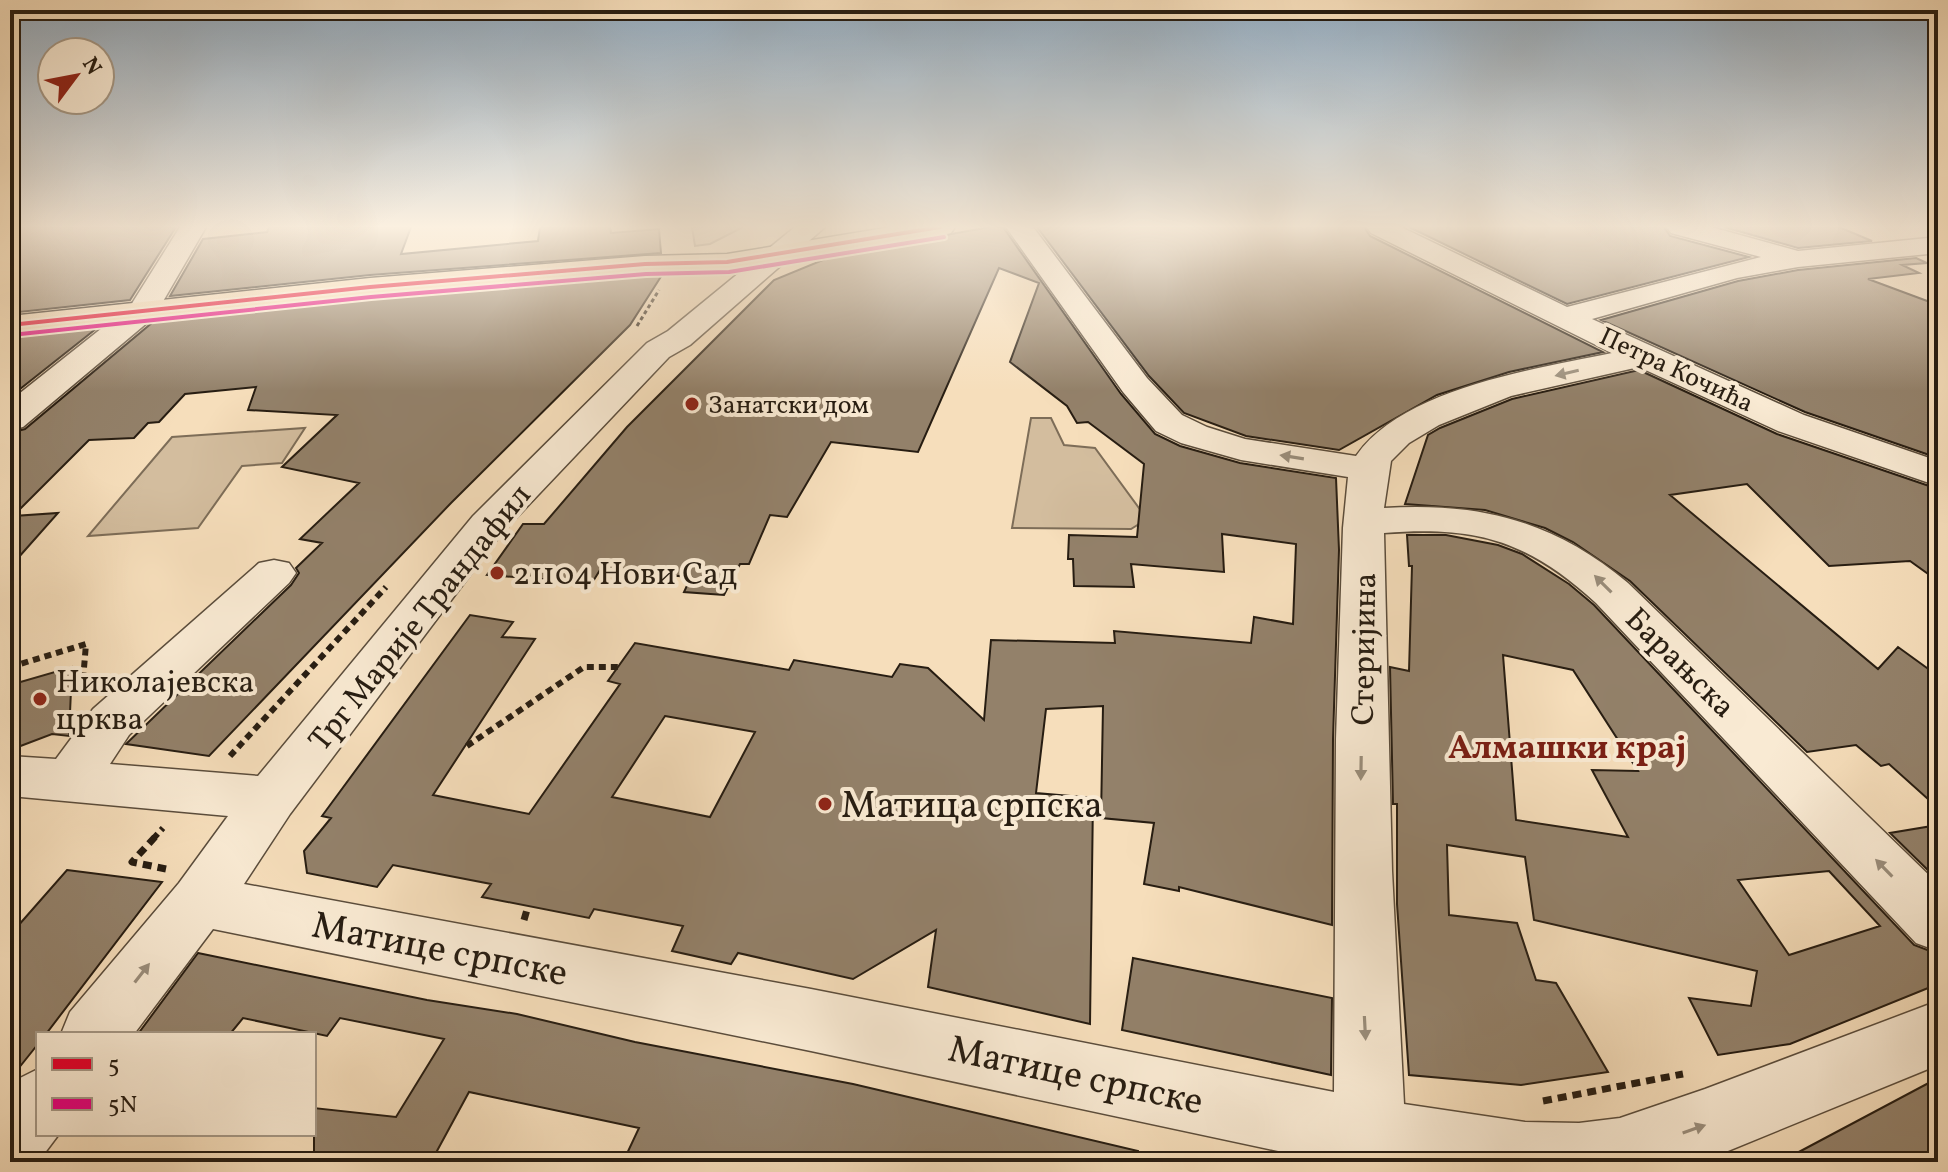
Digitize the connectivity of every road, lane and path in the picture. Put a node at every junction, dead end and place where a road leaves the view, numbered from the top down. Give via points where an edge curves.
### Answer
1 (160, 282) edge
2 (456, 282) edge
3 (700, 282) edge
4 (719, 282) edge
5 (738, 282) edge
6 (1059, 282) edge
7 (1496, 282) edge
8 (1690, 282) edge
9 (706, 290) junction
10 (143, 311) junction
11 (1568, 316) junction
12 (10, 325) edge
13 (658, 350) junction
14 (1643, 356) junction
15 (10, 419) edge
16 (1938, 474) edge
17 (1371, 480) junction
18 (274, 573) dead end
19 (41, 658) junction
20 (10, 667) edge
21 (618, 667) dead end
22 (40, 668) dead end
23 (82, 697) dead end
24 (467, 746) dead end
25 (10, 776) edge
26 (70, 781) junction
27 (271, 799) junction
28 (200, 901) junction
29 (1938, 924) edge
30 (96, 1032) edge
31 (1934, 1041) edge
32 (1692, 1072) dead end
33 (1539, 1102) dead end
34 (36, 1107) edge
35 (1370, 1135) junction
36 (10, 1140) edge

1 - 10 street
2 - 10 main road
3 - 9 main road
4 - 9 street, Трг Марије Трандафил
5 - 13 street, Трг Марије Трандафил via 679,338
17 -> 6 street, Барањска via 1241,449 1169,423
7 - 11 street, Петра Кочића
8 - 11 street
9 - 13 street, Трг Марије Трандафил via 670,322
10 - 12 main road
10 - 15 street
11 - 14 street, Петра Кочића
13 - 27 street, Трг Марије Трандафил via 487,525
14 - 16 street, Петра Кочића via 1791,423
14 -> 17 street via 1513,386 1414,425
29 -> 17 street, Барањска via 1572,558 1522,533 1423,517
17 -> 35 street, Стеријина via 1360,835
18 - 26 street via 111,722
19 - 20 path
19 - 22 path
19 - 23 path via 86,644
21 - 24 path via 584,667
25 - 26 street
26 - 27 street
27 - 28 street, Трг Марије Трандафил
30 -> 28 street, Трг Марије Трандафил
28 - 35 street, Матице српске
35 -> 31 street, Матице српске via 1525,1158 1620,1154
32 - 33 path
34 - 36 street

